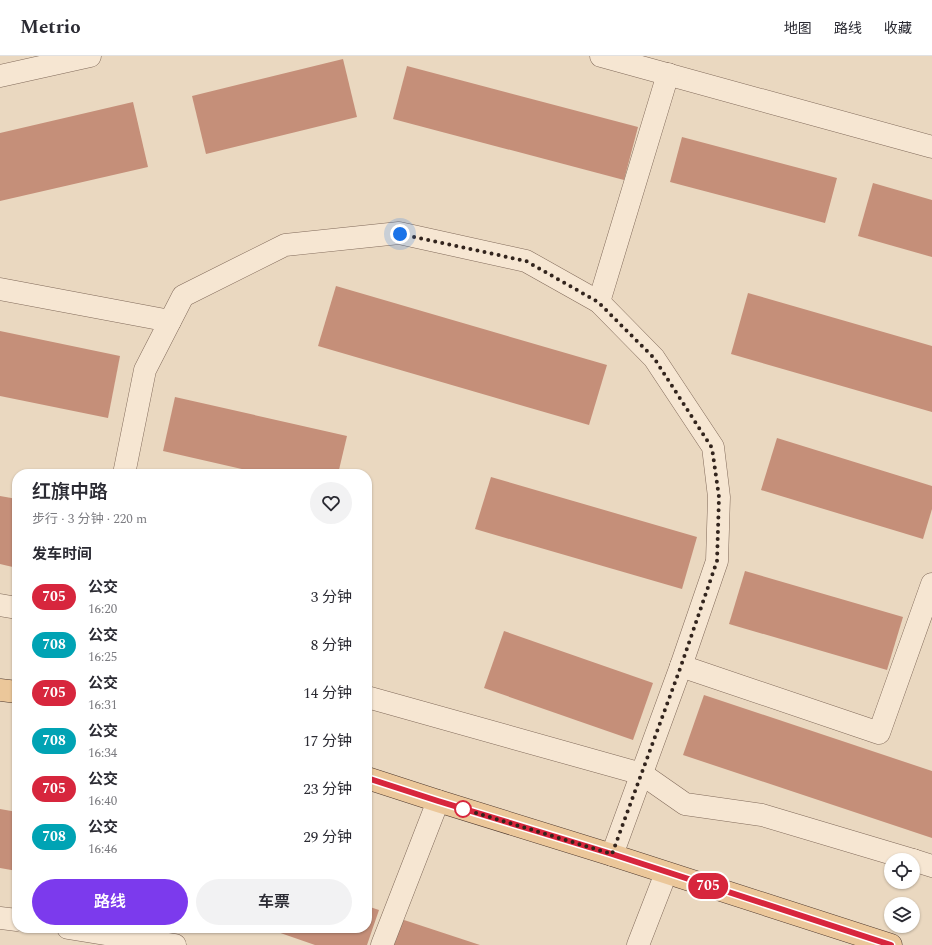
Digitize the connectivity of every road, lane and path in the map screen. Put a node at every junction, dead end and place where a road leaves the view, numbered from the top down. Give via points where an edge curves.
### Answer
1 (90, 56) edge
2 (601, 56) edge
3 (668, 74) junction
4 (0, 76) edge
5 (932, 147) edge
6 (0, 289) edge
7 (598, 302) junction
8 (170, 321) junction
9 (125, 469) edge
10 (932, 584) edge
11 (0, 605) edge
12 (12, 607) edge
13 (681, 666) junction
14 (0, 690) edge
15 (12, 691) edge
16 (372, 698) edge
17 (642, 774) junction
18 (372, 780) edge
19 (438, 801) junction
20 (890, 853) edge
21 (612, 854) junction
22 (920, 862) edge
23 (932, 866) edge
24 (666, 872) junction
25 (0, 918) edge
26 (12, 919) edge
27 (116, 933) edge
28 (163, 938) edge
29 (382, 945) edge
30 (638, 945) edge
31 (891, 945) edge

1 - 4 street
2 - 3 street
3 - 5 street
3 - 7 street
6 - 8 street
7 - 8 street via 526,261 400,234 285,245 183,296
7 - 13 street via 654,358 712,448 719,497 717,561
8 - 9 street via 145,370
10 - 13 street via 879,733
11 - 12 street
13 - 17 street
14 - 15 main road
16 - 17 street
17 - 20 street via 685,804 762,815
17 - 21 street
18 - 19 main road
19 - 21 main road
19 - 29 street
21 - 24 main road
22 - 23 street
24 - 30 street
24 - 31 main road
25 - 26 street
27 - 28 street

